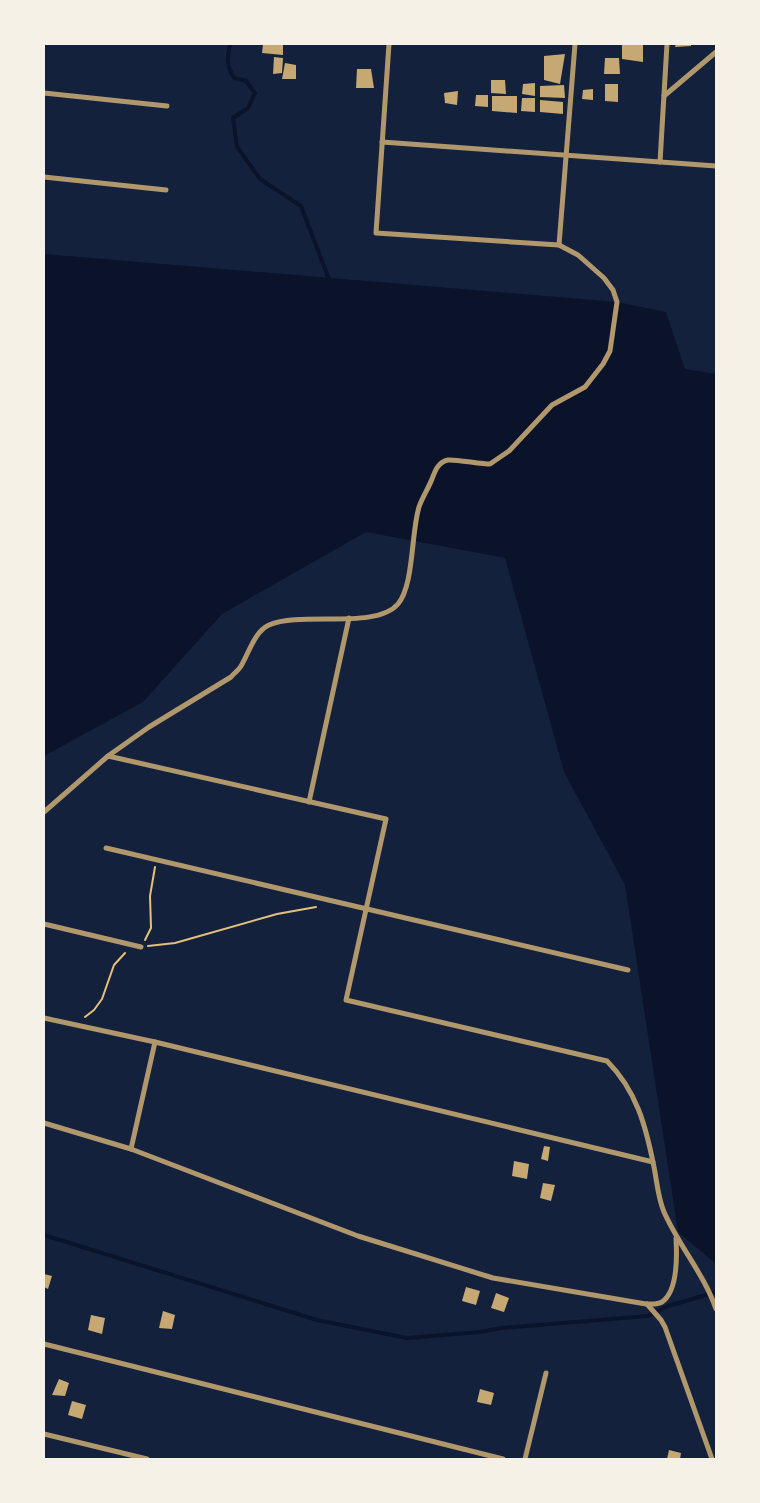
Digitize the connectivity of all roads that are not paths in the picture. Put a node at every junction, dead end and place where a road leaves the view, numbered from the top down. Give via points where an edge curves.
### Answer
1 (389, 44) edge
2 (575, 44) edge
3 (667, 44) edge
4 (716, 52) edge
5 (44, 94) edge
6 (664, 96) junction
7 (167, 106) dead end
8 (382, 142) junction
9 (566, 155) junction
10 (660, 162) junction
11 (716, 166) edge
12 (44, 177) edge
13 (166, 190) dead end
14 (560, 245) junction
15 (349, 618) junction
16 (108, 756) junction
17 (309, 802) junction
18 (44, 812) edge
19 (106, 848) dead end
20 (366, 909) junction
21 (44, 924) edge
22 (141, 947) road end
23 (628, 970) dead end
24 (44, 1018) edge
25 (155, 1042) junction
26 (44, 1123) edge
27 (131, 1149) junction
28 (653, 1162) junction
29 (676, 1236) junction
30 (646, 1304) junction
31 (716, 1309) edge
32 (44, 1344) edge
33 (546, 1373) dead end
34 (44, 1434) edge
35 (147, 1459) edge
36 (503, 1459) edge
37 (525, 1459) edge
38 (712, 1459) edge

1 - 8 street
2 - 9 street
3 - 6 street
4 - 6 street
5 - 7 street
6 - 10 street
8 - 9 street
8 - 14 street via 376,233
9 - 10 street
9 - 14 street
10 - 11 street
12 - 13 street
14 - 15 street via 578,255 613,290 617,302 610,351 603,364 585,388 552,406 509,451 490,464 448,460 438,465 419,508 408,580 398,604 378,615
15 - 16 street via 299,618 262,629 231,677 149,726
15 - 17 street
16 - 17 street
16 - 18 street
17 - 20 street via 386,820
19 - 20 street
20 - 23 street
20 - 28 street via 346,1000 606,1062 619,1074 638,1108
21 - 22 street
24 - 25 street
25 - 27 street
25 - 28 street
26 - 27 street
27 - 30 street via 358,1236 493,1278
28 - 29 street via 663,1210
29 - 30 street via 677,1261 673,1285 662,1301
29 - 31 street via 699,1271
30 - 38 street via 665,1327
32 - 36 street
33 - 37 street
34 - 35 street

